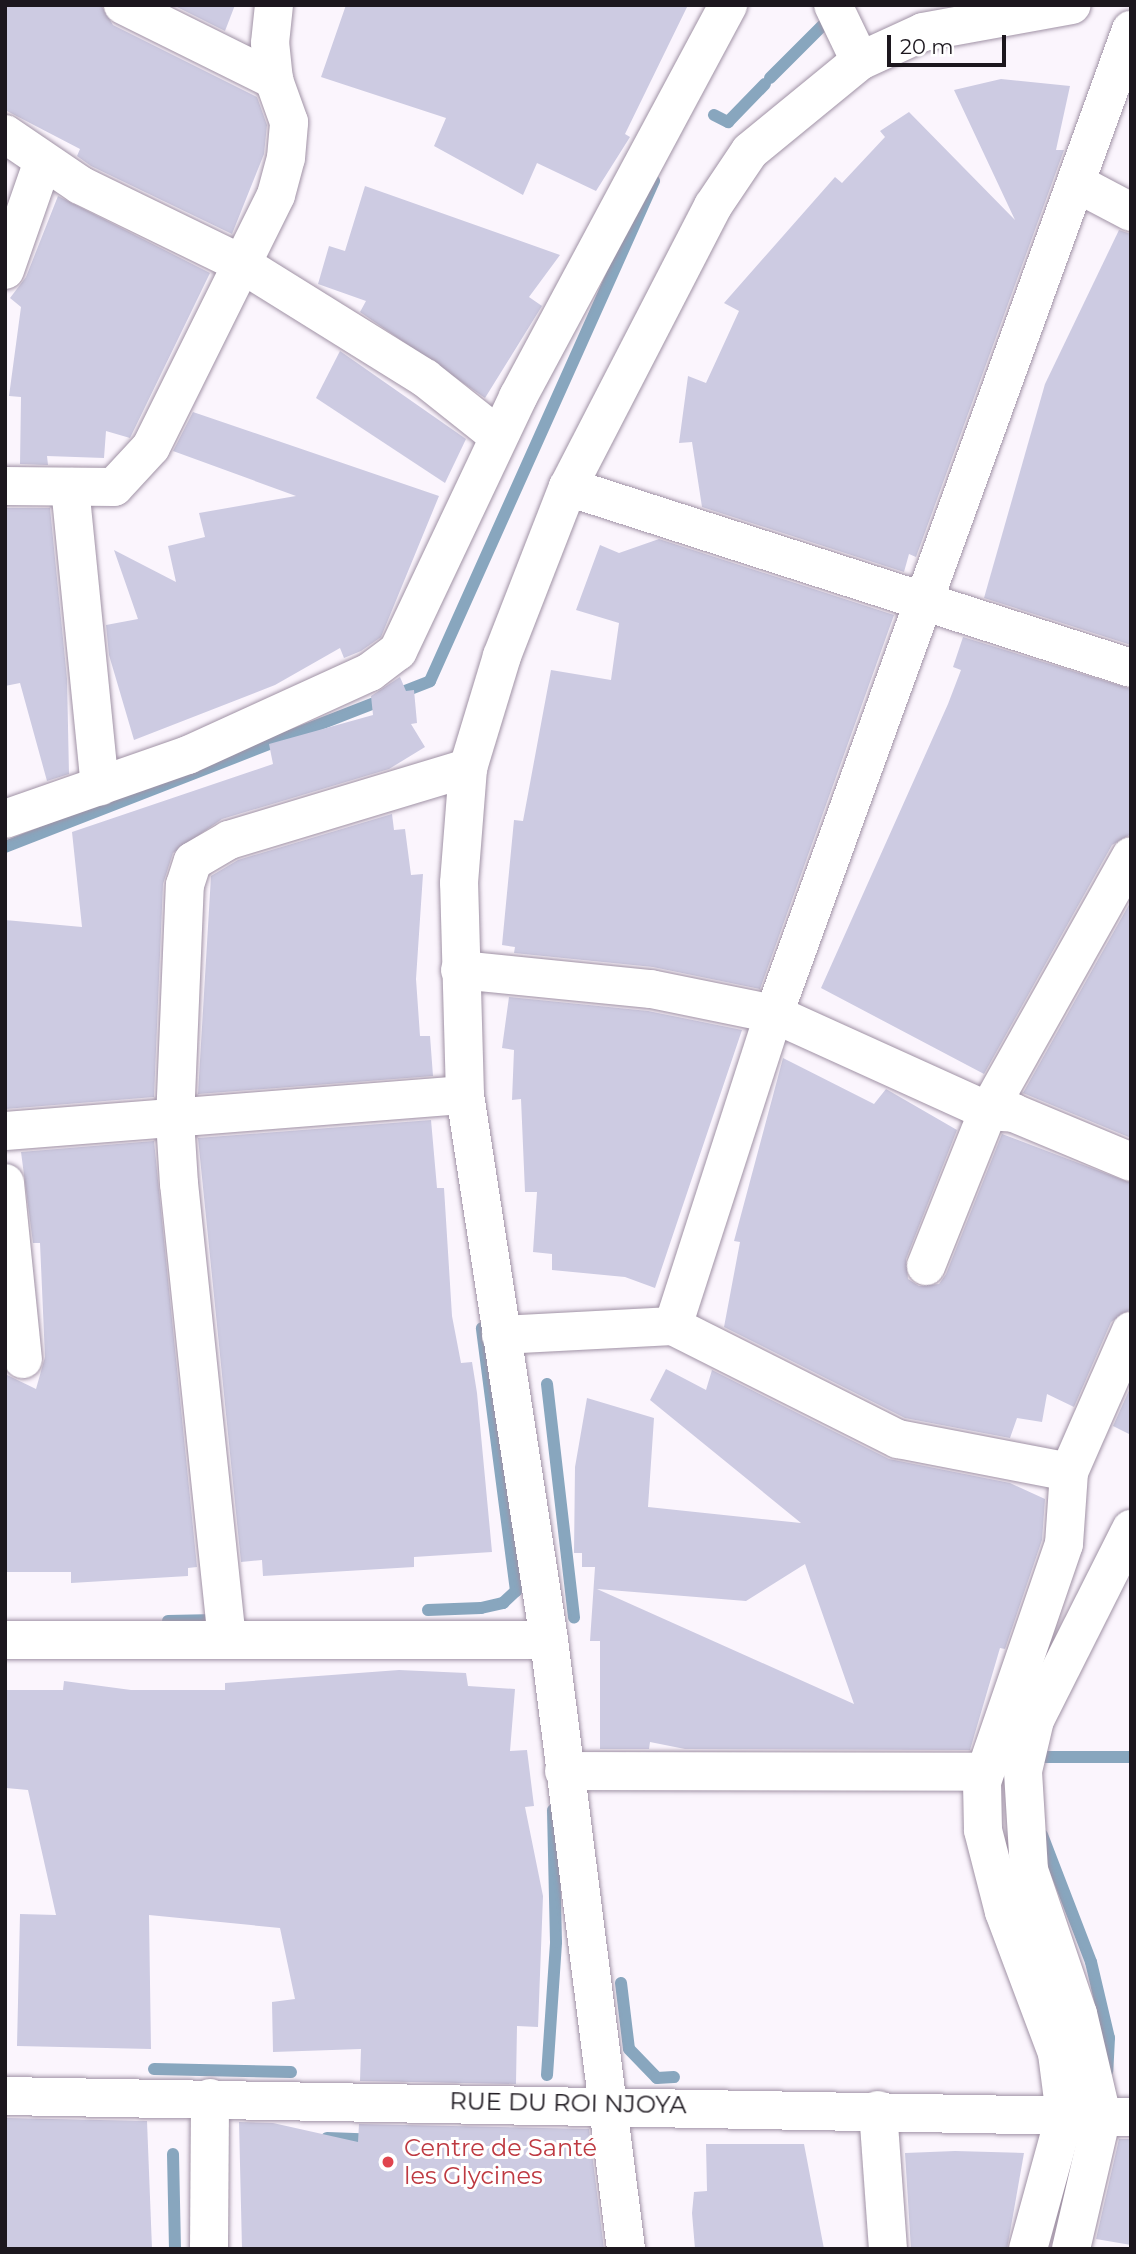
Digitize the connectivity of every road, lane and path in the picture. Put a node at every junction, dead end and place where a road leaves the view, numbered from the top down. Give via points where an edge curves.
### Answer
1 (124, 5) edge
2 (274, 5) edge
3 (728, 5) edge
4 (833, 5) edge
5 (1072, 5) edge
6 (1131, 30) edge
7 (860, 61) junction
8 (274, 80) junction
9 (5, 134) edge
10 (43, 161) junction
11 (1076, 183) junction
12 (1131, 212) edge
13 (240, 263) junction
14 (5, 270) edge
15 (499, 436) junction
16 (5, 486) edge
17 (70, 487) junction
18 (568, 487) junction
19 (929, 599) junction
20 (1131, 668) edge
21 (468, 768) junction
22 (100, 787) junction
23 (5, 819) edge
24 (1131, 856) edge
25 (460, 970) junction
26 (774, 1014) junction
27 (465, 1095) junction
28 (988, 1111) junction
29 (175, 1120) junction
30 (5, 1131) edge
31 (1131, 1162) edge
32 (5, 1183) edge
33 (926, 1266) dead end
34 (9, 1270) edge
35 (673, 1326) junction
36 (1131, 1331) edge
37 (501, 1335) junction
38 (23, 1359) dead end
39 (1069, 1472) junction
40 (1131, 1529) edge
41 (5, 1640) edge
42 (227, 1640) junction
43 (548, 1640) junction
44 (564, 1771) junction
45 (985, 1772) junction
46 (5, 2096) edge
47 (210, 2098) junction
48 (604, 2103) junction
49 (878, 2110) junction
50 (1099, 2116) edge
51 (209, 2249) edge
52 (626, 2249) edge
53 (888, 2249) edge
54 (1028, 2249) edge
55 (1071, 2249) edge

1 - 8 street
2 - 8 street
3 - 15 street
4 - 7 street
5 - 7 street via 923,32
6 - 11 street
7 - 18 street via 750,151 713,206
8 - 13 street via 289,122 286,158 276,195
9 - 10 street
10 - 13 street
10 - 14 street
11 - 12 street
11 - 19 street
13 - 15 street via 425,378
13 - 17 street via 139,464 114,487
15 - 22 street via 398,651 370,673 283,713
16 - 17 street
17 - 22 street
18 - 19 street
18 - 21 street via 502,656
19 - 20 street
19 - 26 street
21 - 25 street
21 - 29 street via 229,840 194,861 186,885
22 - 23 street
24 - 28 street
25 - 26 street via 651,989
25 - 27 street
26 - 28 street
26 - 35 street
27 - 29 street
27 - 37 street
28 - 31 street via 1014,1113
28 - 33 street
29 - 30 street
29 - 42 street
32 - 34 street
34 - 38 street
35 - 37 street
35 - 39 street via 898,1439
36 - 39 street
37 - 43 street
39 - 45 street via 1064,1544
40 - 50 street via 1035,1720 1023,1772 1029,1870 1078,2014
41 - 42 street
42 - 43 street
43 - 44 street
44 - 45 street
44 - 48 street
45 - 50 street via 983,1830 1004,1912 1057,2053
46 - 47 street, RUE DU ROI NJOYA
47 - 48 street, RUE DU ROI NJOYA
47 - 51 street
48 - 49 street, RUE DU ROI NJOYA
48 - 52 street
49 - 50 street, RUE DU ROI NJOYA
49 - 53 street
50 - 54 street
50 - 55 street

